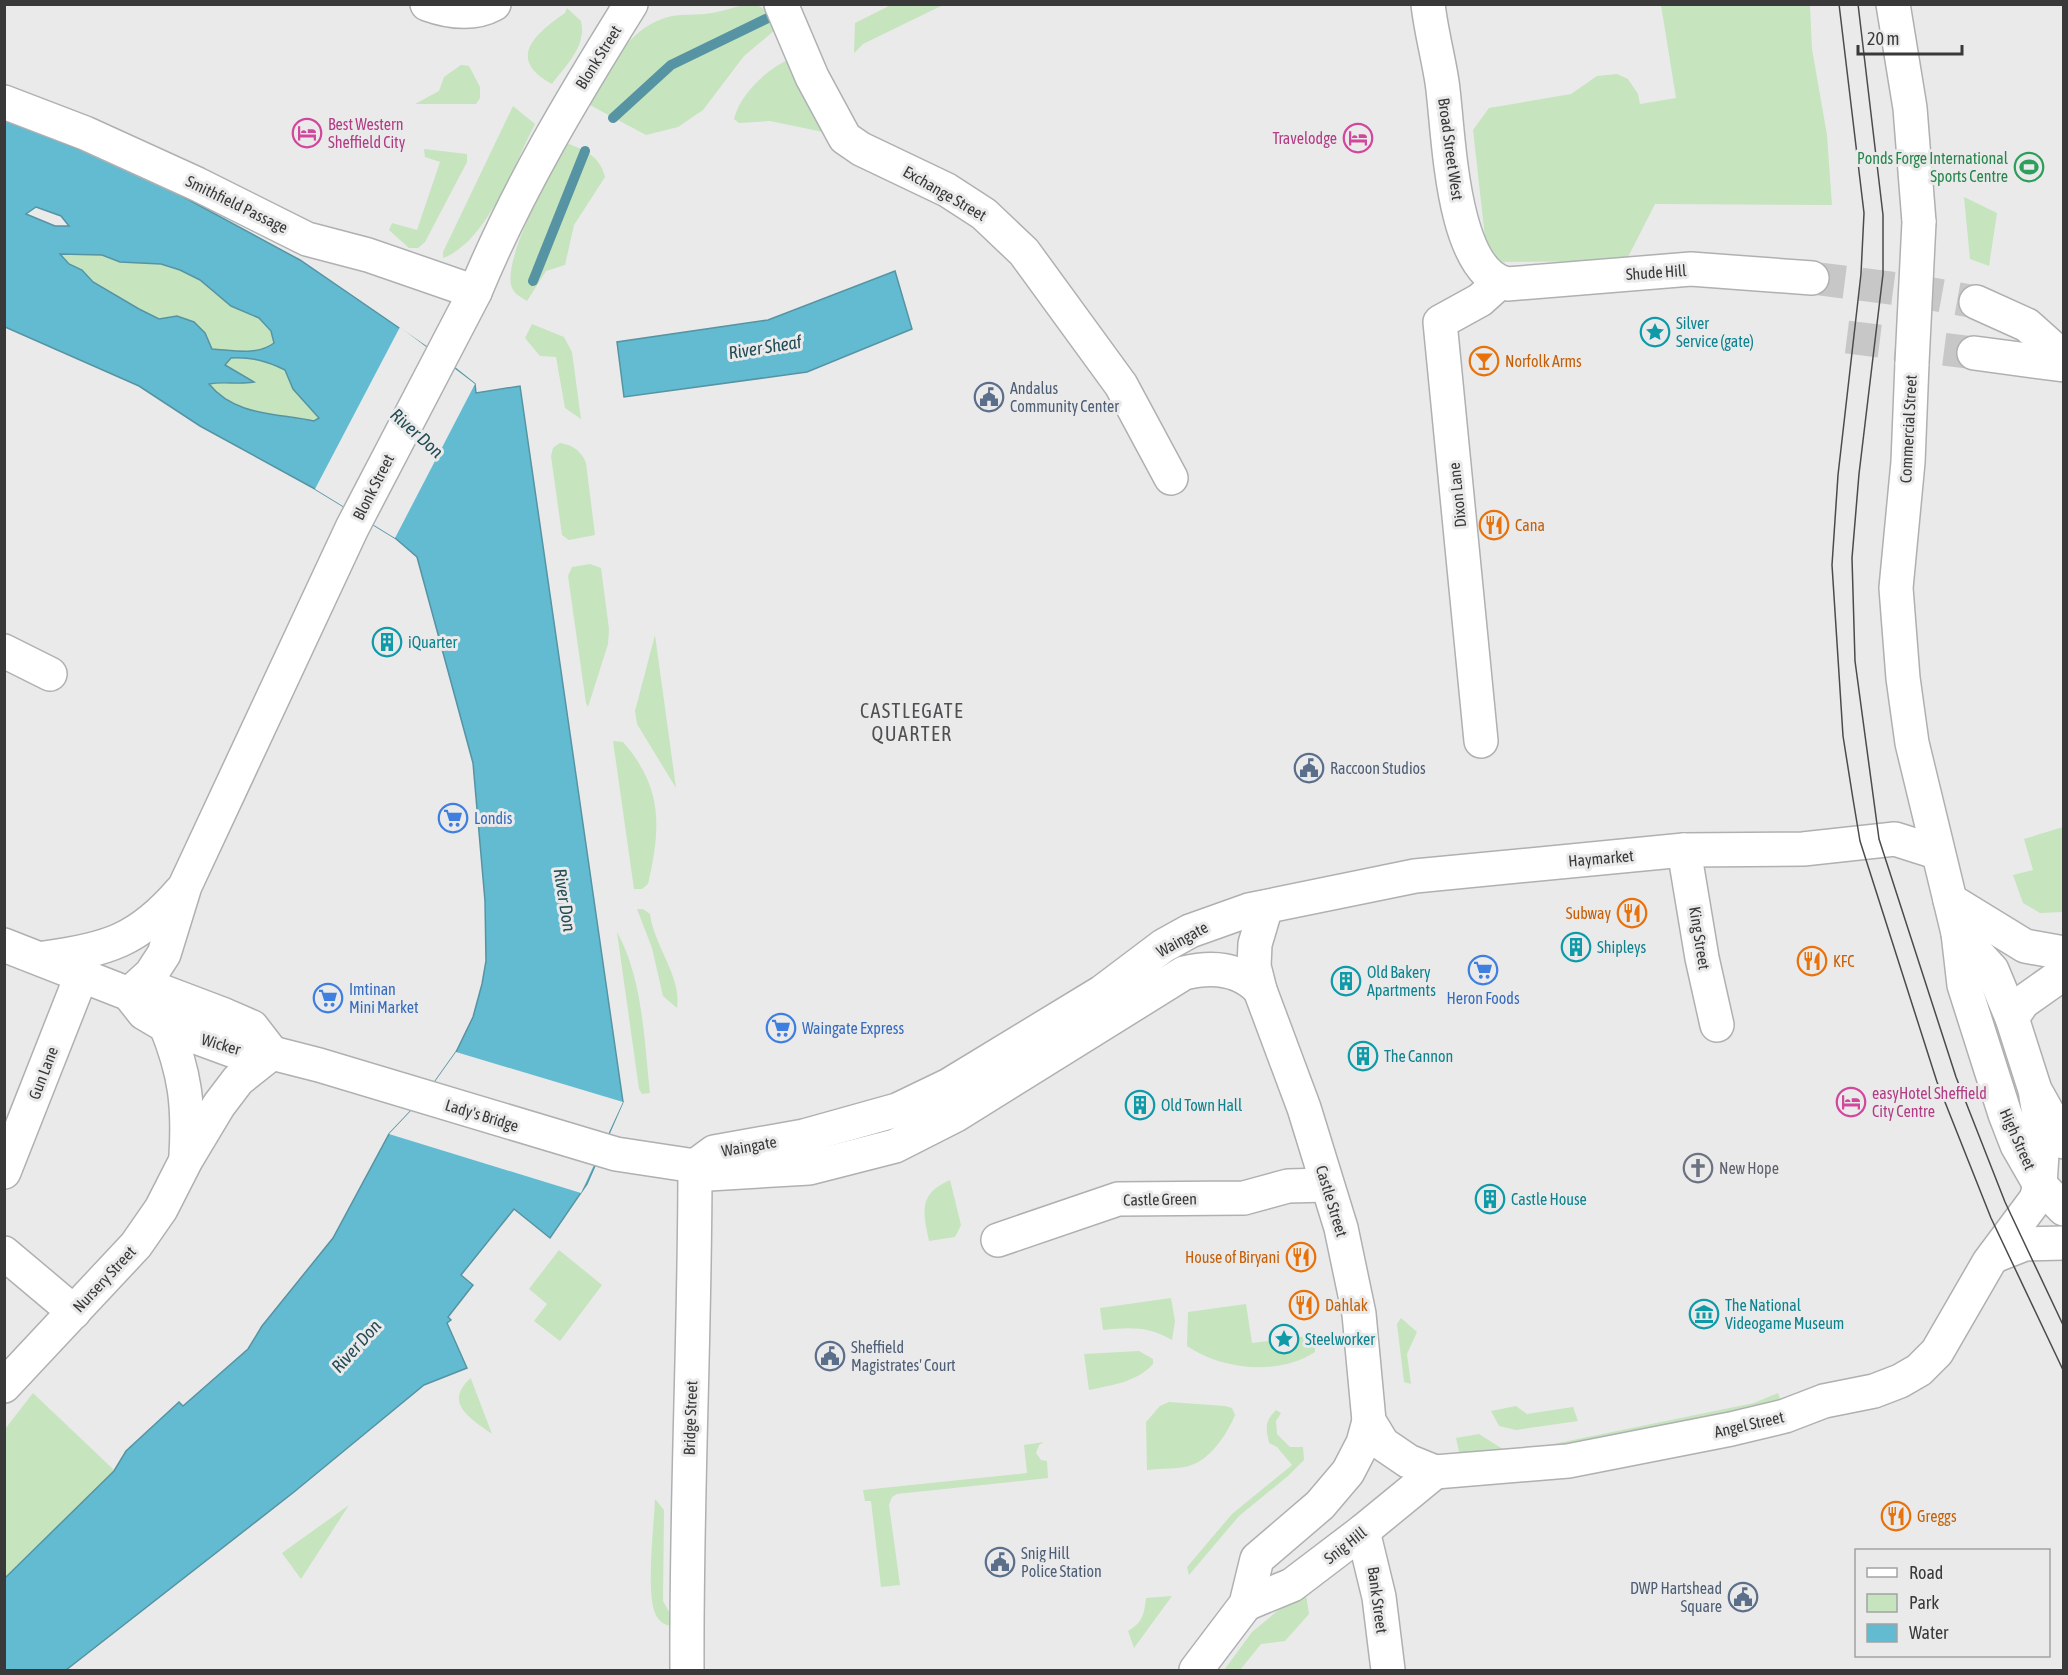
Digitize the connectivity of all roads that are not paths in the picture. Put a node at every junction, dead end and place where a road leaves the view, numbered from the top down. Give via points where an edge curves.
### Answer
1 (427, 4) edge
2 (494, 4) edge
3 (632, 4) edge
4 (781, 4) edge
5 (1428, 4) edge
6 (1893, 4) edge
7 (4, 102) edge
8 (1812, 278) tunnel mouth
9 (1500, 282) junction
10 (475, 291) junction
11 (1976, 302) tunnel mouth
12 (1974, 353) tunnel mouth
13 (2064, 358) edge
14 (2064, 365) edge
15 (1171, 478) dead end
16 (4, 651) edge
17 (50, 674) dead end
18 (1481, 741) dead end
19 (1684, 850) junction
20 (1936, 852) junction
21 (186, 886) junction
22 (1950, 900) junction
23 (1266, 907) junction
24 (1958, 933) junction
25 (4, 945) edge
26 (2064, 953) edge
27 (43, 958) junction
28 (82, 974) junction
29 (2064, 974) edge
30 (1260, 990) junction
31 (129, 994) junction
32 (2012, 1018) junction
33 (1717, 1025) dead end
34 (166, 1026) junction
35 (272, 1053) junction
36 (2035, 1090) junction
37 (2064, 1142) edge
38 (186, 1160) junction
39 (694, 1166) junction
40 (4, 1172) edge
41 (1327, 1185) junction
42 (2040, 1185) junction
43 (2064, 1209) edge
44 (998, 1240) dead end
45 (2064, 1243) edge
46 (4, 1252) edge
47 (1997, 1255) junction
48 (74, 1312) junction
49 (4, 1386) edge
50 (1370, 1421) junction
51 (1435, 1472) junction
52 (1291, 1528) junction
53 (1363, 1531) junction
54 (1246, 1604) junction
55 (687, 1671) edge
56 (1196, 1671) edge
57 (1388, 1671) edge

1 - 2 street via 464,12
3 - 10 street, Blonk Street via 558,122
4 - 15 street, Exchange Street via 812,77 845,138 947,190 984,214 1024,252 1121,385
5 - 9 street, Broad Street West via 1463,226 1477,260
6 - 20 street, Commercial Street, bridge via 1910,108 1919,222 1908,462 1896,588 1912,743
7 - 10 street, Smithfield Passage via 197,184 307,239
8 - 9 street, Shude Hill via 1691,269
9 - 18 street, Dixon Lane via 1480,300 1440,322
10 - 21 street, Blonk Street via 359,516
11 - 13 street via 2027,325
12 - 14 street
16 - 17 street
19 - 20 street, Haymarket via 1803,849 1895,839
19 - 23 street, Haymarket via 1415,876
19 - 33 street, King Street
20 - 22 street, High Street
21 - 27 street, Blonk Street via 162,914 115,944 88,953
21 - 31 street, Blonk Street via 164,954 151,974
22 - 24 street, High Street
22 - 26 street via 2025,946
23 - 30 street, Castle Street via 1255,944 1254,966
23 - 39 street, Waingate via 1240,912 1190,931 1163,946 1102,992 949,1085 897,1110 804,1136 714,1152
24 - 32 street, High Street via 1992,970
24 - 42 street, High Street via 1964,985 2005,1114
25 - 27 street, Wicker
27 - 28 street, Wicker
28 - 31 street, Wicker
28 - 40 street, Gun Lane
29 - 32 street via 2023,1002
30 - 39 street, Waingate via 1251,980 1227,970 1184,973 931,1130 873,1154 809,1168 737,1174 709,1174
30 - 41 street, Castle Street via 1288,1060
31 - 34 street, Wicker via 144,1013
31 - 35 street, Wicker via 156,988 232,1018 252,1027
32 - 36 street, High Street
34 - 35 street, Wicker via 234,1051
34 - 38 street, Nursery Street via 183,1075 189,1112
35 - 38 street, Nursery Street via 238,1080
35 - 39 street, Lady's Bridge via 615,1154
36 - 37 street
36 - 42 street, High Street via 2043,1138
38 - 48 street, Nursery Street via 161,1209 136,1245
39 - 55 street, Bridge Street
41 - 44 street, Castle Green via 1288,1186 1244,1198 1118,1199
41 - 50 street, Castle Street via 1354,1284
42 - 43 street
42 - 47 street, Angel Street via 2036,1199
45 - 47 street via 2025,1244
46 - 48 street
47 - 51 street, Angel Street via 1989,1262 1937,1352 1900,1382 1824,1401 1785,1416 1568,1461
48 - 49 street, Nursery Street
50 - 51 street, Castle Street via 1383,1444 1408,1461
50 - 52 street via 1348,1472 1320,1505
51 - 53 street, Snig Hill
52 - 53 street via 1326,1525
52 - 54 street via 1257,1559
53 - 54 street, Snig Hill via 1292,1585
53 - 57 street, Bank Street via 1379,1597
54 - 56 street

